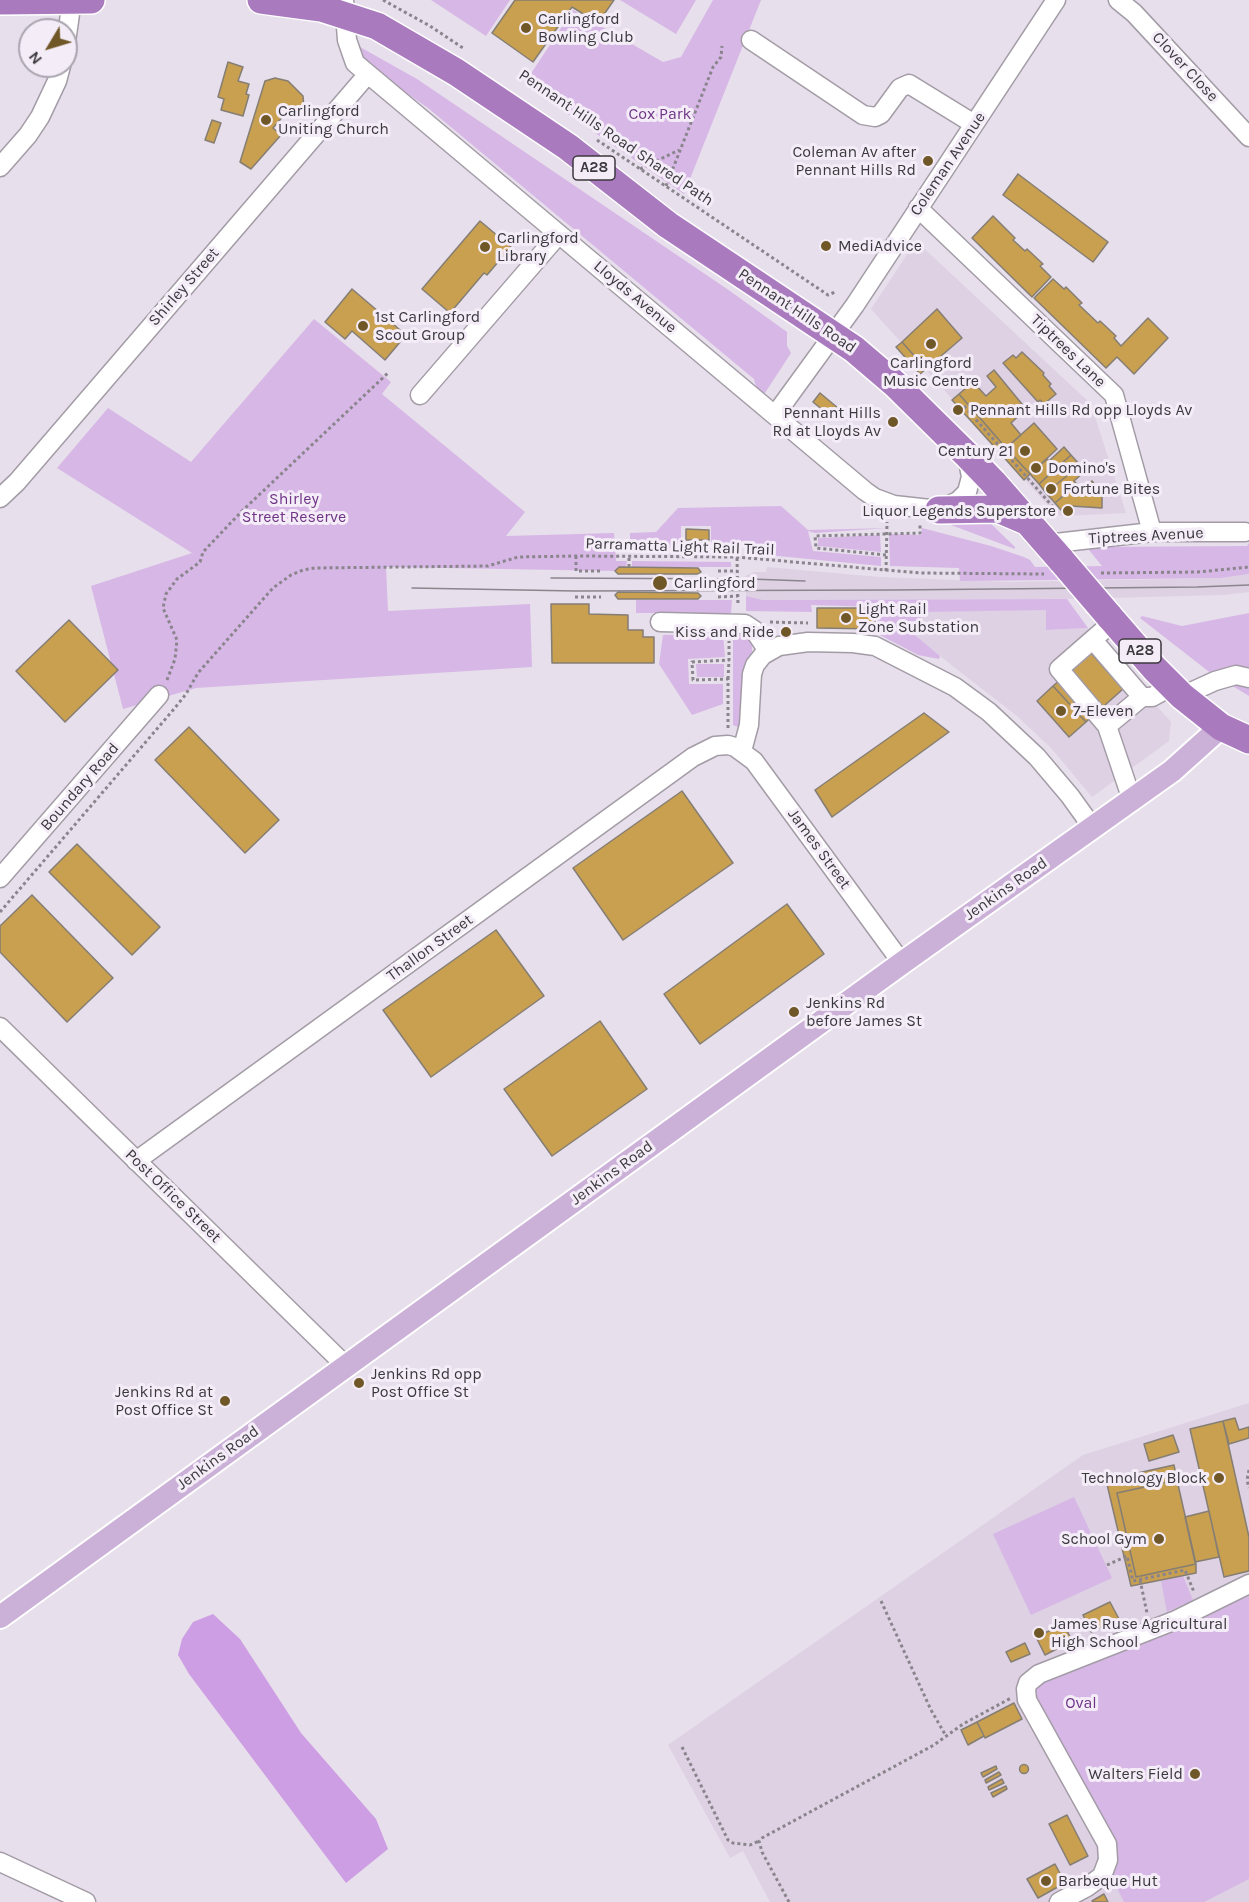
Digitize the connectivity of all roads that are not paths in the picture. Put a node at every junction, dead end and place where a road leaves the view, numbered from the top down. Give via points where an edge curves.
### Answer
1 (72, 0) edge
2 (91, 0) edge
3 (261, 0) edge
4 (1056, 0) edge
5 (1118, 0) edge
6 (0, 1) edge
7 (345, 8) edge
8 (69, 18) edge
9 (751, 40) dead end
10 (367, 75) junction
11 (58, 78) edge
12 (974, 124) junction
13 (1249, 137) edge
14 (0, 167) edge
15 (918, 208) junction
16 (560, 234) junction
17 (833, 335) junction
18 (420, 395) dead end
19 (775, 415) junction
20 (967, 455) junction
21 (0, 498) edge
22 (929, 517) junction
23 (1040, 519) junction
24 (1152, 532) junction
25 (1245, 532) dead end
26 (1051, 560) junction
27 (1112, 618) junction
28 (660, 622) dead end
29 (1093, 640) junction
30 (768, 651) junction
31 (1249, 678) edge
32 (1177, 691) junction
33 (159, 695) road end
34 (1142, 697) junction
35 (1107, 726) junction
36 (1221, 728) junction
37 (1249, 740) edge
38 (735, 748) junction
39 (1132, 800) junction
40 (1093, 828) junction
41 (0, 878) edge
42 (902, 963) junction
43 (0, 1027) edge
44 (136, 1161) junction
45 (346, 1366) junction
46 (1249, 1584) edge
47 (0, 1617) edge
48 (0, 1863) edge
49 (1071, 1899) edge
50 (86, 1902) edge

1 - 2 highway
1 - 6 highway
1 - 8 street
3 - 7 highway, Pennant Hills Road / A28
4 - 12 street, Coleman Avenue
5 - 13 street, Clover Close
7 - 10 street, Lloyds Avenue via 351,55
7 - 17 highway, Pennant Hills Road / A28 via 456,72 568,147 668,225
9 - 12 street via 863,115 881,114 900,88 909,84
10 - 16 street, Lloyds Avenue
10 - 21 street, Shirley Street
11 - 14 street via 28,135
12 - 15 street, Coleman Avenue
15 - 17 street, Coleman Avenue
15 - 24 street, Tiptrees Lane via 1114,395
16 - 18 street
16 - 19 street, Lloyds Avenue
17 - 19 street, Coleman Avenue
17 - 20 highway, Pennant Hills Road / A28 via 895,384
19 - 22 street, Lloyds Avenue via 875,498
20 - 22 street via 971,477 967,492
20 - 23 highway, Pennant Hills Road / A28 via 993,482
22 - 23 highway via 998,509
23 - 26 highway, Pennant Hills Road / A28
24 - 25 street, Tiptrees Avenue
24 - 26 street, Tiptrees Avenue
26 - 27 highway, Pennant Hills Road / A28, bridge
27 - 29 street
27 - 32 highway, Pennant Hills Road / A28
28 - 30 street via 745,624
29 - 34 street
29 - 35 street via 1059,669
30 - 38 street via 752,674 749,724
30 - 40 street via 793,643 853,643 875,646 926,671 989,712 1036,757
31 - 32 street via 1236,675
32 - 34 street
32 - 36 highway, Pennant Hills Road / A28
33 - 41 street, Boundary Road
34 - 35 street
35 - 39 street
36 - 37 highway, Pennant Hills Road / A28
36 - 39 main road, Jenkins Road
38 - 42 street, James Street via 760,770
38 - 44 street, Thallon Street via 709,748 693,757
39 - 40 main road, Jenkins Road
40 - 42 main road, Jenkins Road
42 - 45 main road, Jenkins Road
43 - 44 street, Post Office Street
44 - 45 street, Post Office Street
45 - 47 main road, Jenkins Road
46 - 49 street via 1176,1620 1039,1674 1028,1683 1027,1700 1107,1844 1108,1860 1102,1876
48 - 50 street

